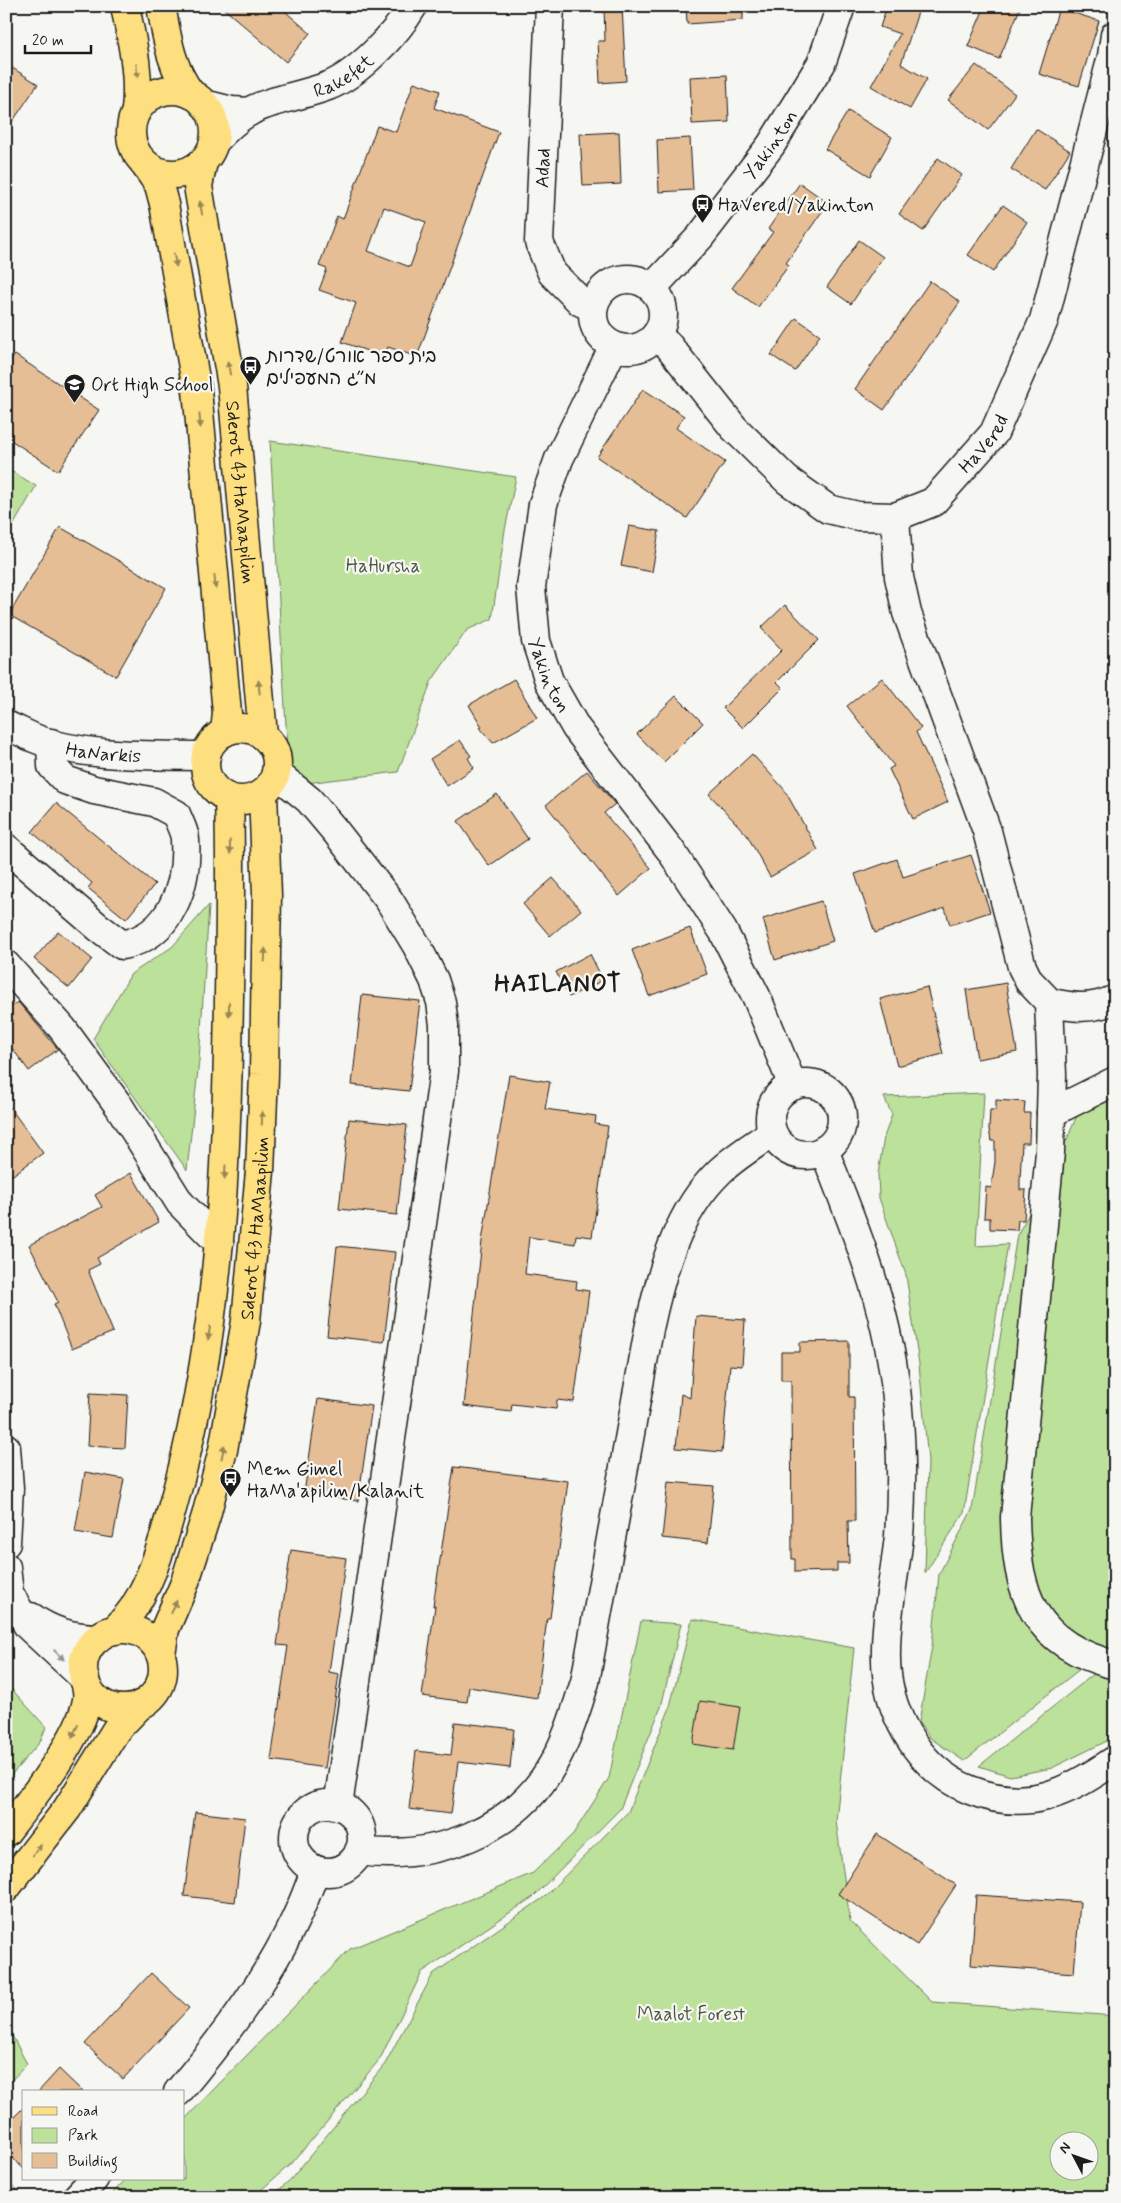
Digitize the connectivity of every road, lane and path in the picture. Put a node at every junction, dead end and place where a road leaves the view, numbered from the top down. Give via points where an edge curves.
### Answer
1 (125, 6) edge
2 (161, 6) edge
3 (413, 6) edge
4 (550, 6) edge
5 (841, 6) edge
6 (1115, 35) edge
7 (198, 99) junction
8 (136, 110) junction
9 (250, 112) junction
10 (208, 152) junction
11 (145, 165) junction
12 (652, 288) junction
13 (593, 307) junction
14 (656, 335) junction
15 (614, 346) junction
16 (894, 517) junction
17 (6, 724) edge
18 (225, 732) junction
19 (263, 735) junction
20 (51, 743) junction
21 (206, 756) junction
22 (269, 783) junction
23 (229, 798) junction
24 (6, 848) edge
25 (6, 965) edge
26 (1115, 999) edge
27 (1049, 1002) junction
28 (1115, 1081) edge
29 (793, 1086) junction
30 (1051, 1113) junction
31 (772, 1133) junction
32 (824, 1150) junction
33 (219, 1243) junction
34 (6, 1448) edge
35 (6, 1543) edge
36 (6, 1567) edge
37 (16, 1606) junction
38 (106, 1634) junction
39 (161, 1654) junction
40 (1115, 1665) edge
41 (86, 1682) junction
42 (140, 1705) junction
43 (1115, 1760) edge
44 (338, 1806) junction
45 (6, 1832) edge
46 (359, 1851) junction
47 (314, 1870) junction
48 (6, 1888) edge
49 (180, 2090) edge
50 (93, 2180) edge
51 (77, 2197) edge

1 -> 8 main road via 137,67 139,89
2 - 7 main road via 175,68 181,81
3 - 9 street, Rakefet via 359,66 330,85
4 - 13 street, Adad via 539,242 552,273 581,302
5 - 12 street, Yakinton via 821,64 771,145 700,237
6 - 16 street, HaVered via 1044,320 994,433 933,502
7 - 8 main road via 179,90 167,90 145,100
7 - 9 street, Rakefet via 232,111
7 - 10 main road via 213,122
8 - 11 main road via 130,133 137,156
9 - 10 street, Rakefet via 235,121
10 - 11 main road via 181,174 156,171
19 -> 10 main road, Sderot 43 HaMaapilim via 232,386 198,186
11 -> 18 main road, Sderot 43 HaMaapilim via 159,186 164,204 197,390 227,714
12 - 13 street via 636,280 617,280 602,290
12 - 14 street via 662,311
13 - 15 street via 599,334
14 - 15 street via 649,342 632,349
14 - 16 street, HaVered via 668,345 734,428 787,480 828,509 858,516
15 - 29 street, Yakinton via 559,458 543,504 531,587 536,641 549,681 576,728 689,876 740,963
16 - 27 street via 899,577 910,626 985,826 1022,967 1029,981
17 - 20 street, HaNarkis via 35,739
18 - 19 main road via 244,728
18 - 21 main road via 213,742
19 - 22 main road via 275,752
20 - 21 street, HaNarkis via 117,754
20 - 24 street via 52,766 65,780 94,790 154,802 176,814 185,838 184,868 175,904 159,928 138,942 122,945
21 - 23 main road via 209,781
22 - 23 main road via 244,800
39 -> 22 main road, Sderot 43 HaMaapilim via 165,1629 192,1559 223,1450 246,1321 260,1171
22 - 44 street via 309,800 389,900 434,980 444,1025 444,1071
23 -> 33 main road, Sderot 43 HaMaapilim via 232,895 229,1074
25 - 33 street via 62,1028 119,1106 180,1203
26 - 27 street via 1086,1007
27 - 30 street
28 - 30 street
29 - 31 street via 783,1091 773,1105 770,1116
29 - 32 street via 804,1083 820,1086 830,1092 840,1106 841,1128 837,1138
30 - 40 street via 1047,1192 1015,1517 1015,1550 1020,1579 1042,1624 1076,1652
31 - 32 street via 782,1146 797,1154
31 - 46 street via 735,1158 705,1188 681,1226 668,1257 649,1329 585,1682 570,1728 553,1765 527,1799 485,1831 434,1848 383,1854
32 - 43 street via 876,1286 894,1368 901,1487 897,1556 885,1650 889,1687 899,1720 915,1747 935,1769 959,1785 986,1796 1014,1800 1043,1797 1072,1787
33 -> 38 main road, Sderot 43 HaMaapilim via 202,1377 172,1506 134,1608
34 - 35 street via 9,1488
36 - 37 street via 9,1593
37 - 38 street via 50,1629 70,1636
37 -> 41 street via 28,1626
38 - 39 main road via 137,1631 155,1644
38 - 41 main road via 85,1657
39 - 42 main road via 160,1683 150,1699
41 - 42 main road via 93,1696 103,1704 128,1709
41 -> 45 main road via 87,1699 70,1740 39,1789
48 -> 42 main road via 67,1809 116,1730
44 - 46 street via 350,1812 359,1826 362,1836
44 - 47 street via 325,1804 315,1807 296,1825 296,1851
46 - 47 street via 353,1861 340,1870
47 - 49 street via 306,1896 265,1973 216,2046
50 - 51 street

